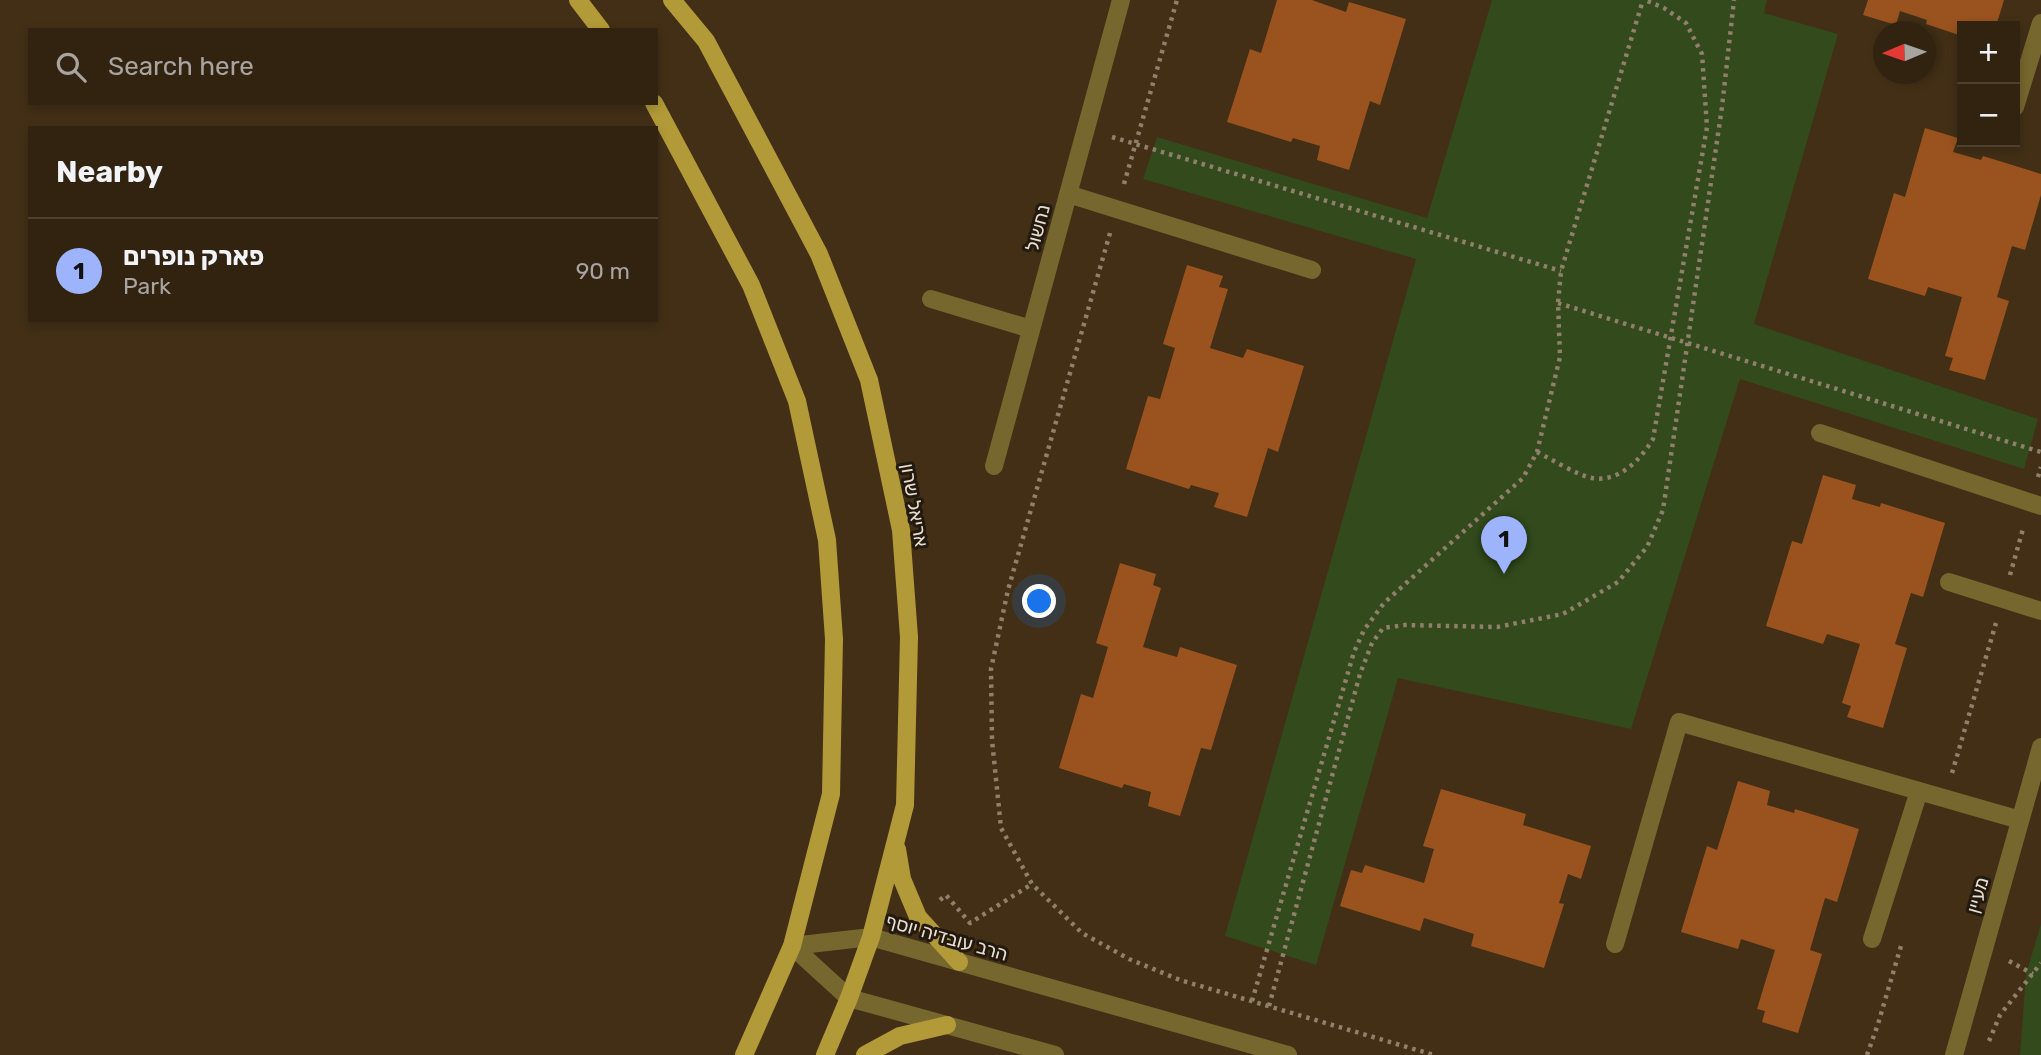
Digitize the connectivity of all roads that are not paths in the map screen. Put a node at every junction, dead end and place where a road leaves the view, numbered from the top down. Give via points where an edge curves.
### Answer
1 (578, 0) edge
2 (1121, 0) edge
3 (673, 1) edge
4 (2041, 23) edge
5 (599, 28) edge
6 (2020, 91) edge
7 (655, 105) edge
8 (1068, 194) junction
9 (1312, 271) dead end
10 (931, 299) dead end
11 (1031, 329) junction
12 (1820, 433) dead end
13 (993, 466) dead end
14 (2036, 504) edge
15 (1949, 582) dead end
16 (2041, 611) edge
17 (2041, 747) edge
18 (1919, 791) junction
19 (2020, 820) junction
20 (896, 839) junction
21 (871, 937) junction
22 (1872, 939) dead end
23 (1615, 944) dead end
24 (792, 946) junction
25 (959, 962) junction
26 (849, 998) junction
27 (947, 1026) junction
28 (744, 1055) edge
29 (825, 1055) edge
30 (865, 1055) edge
31 (1055, 1055) edge
32 (1288, 1055) edge
33 (1954, 1055) edge

1 - 5 main road
2 - 8 street, נחשול
3 - 20 main road, אריאל שרון via 706,41 819,254 869,380 901,530 909,637 905,805
4 - 6 street
7 - 24 main road via 751,285 797,401 827,540 834,639 831,794
8 - 9 street
8 - 11 street, נחשול
10 - 11 street
11 - 13 street, נחשול
12 - 14 street
15 - 16 street
17 - 19 street, מעיין
18 - 19 street
18 - 22 street
18 - 23 street via 1679,722
19 - 33 street, מעיין
20 - 21 main road, אריאל שרון
20 - 25 main road via 902,879 918,917
21 - 24 street, הרב עובדיה יוסף
21 - 25 street, הרב עובדיה יוסף
21 - 26 main road, אריאל שרון
24 - 26 street
24 - 28 main road
25 - 32 street, הרב עובדיה יוסף
26 - 27 street
26 - 29 main road, אריאל שרון
27 - 30 main road via 900,1036
27 - 31 street

